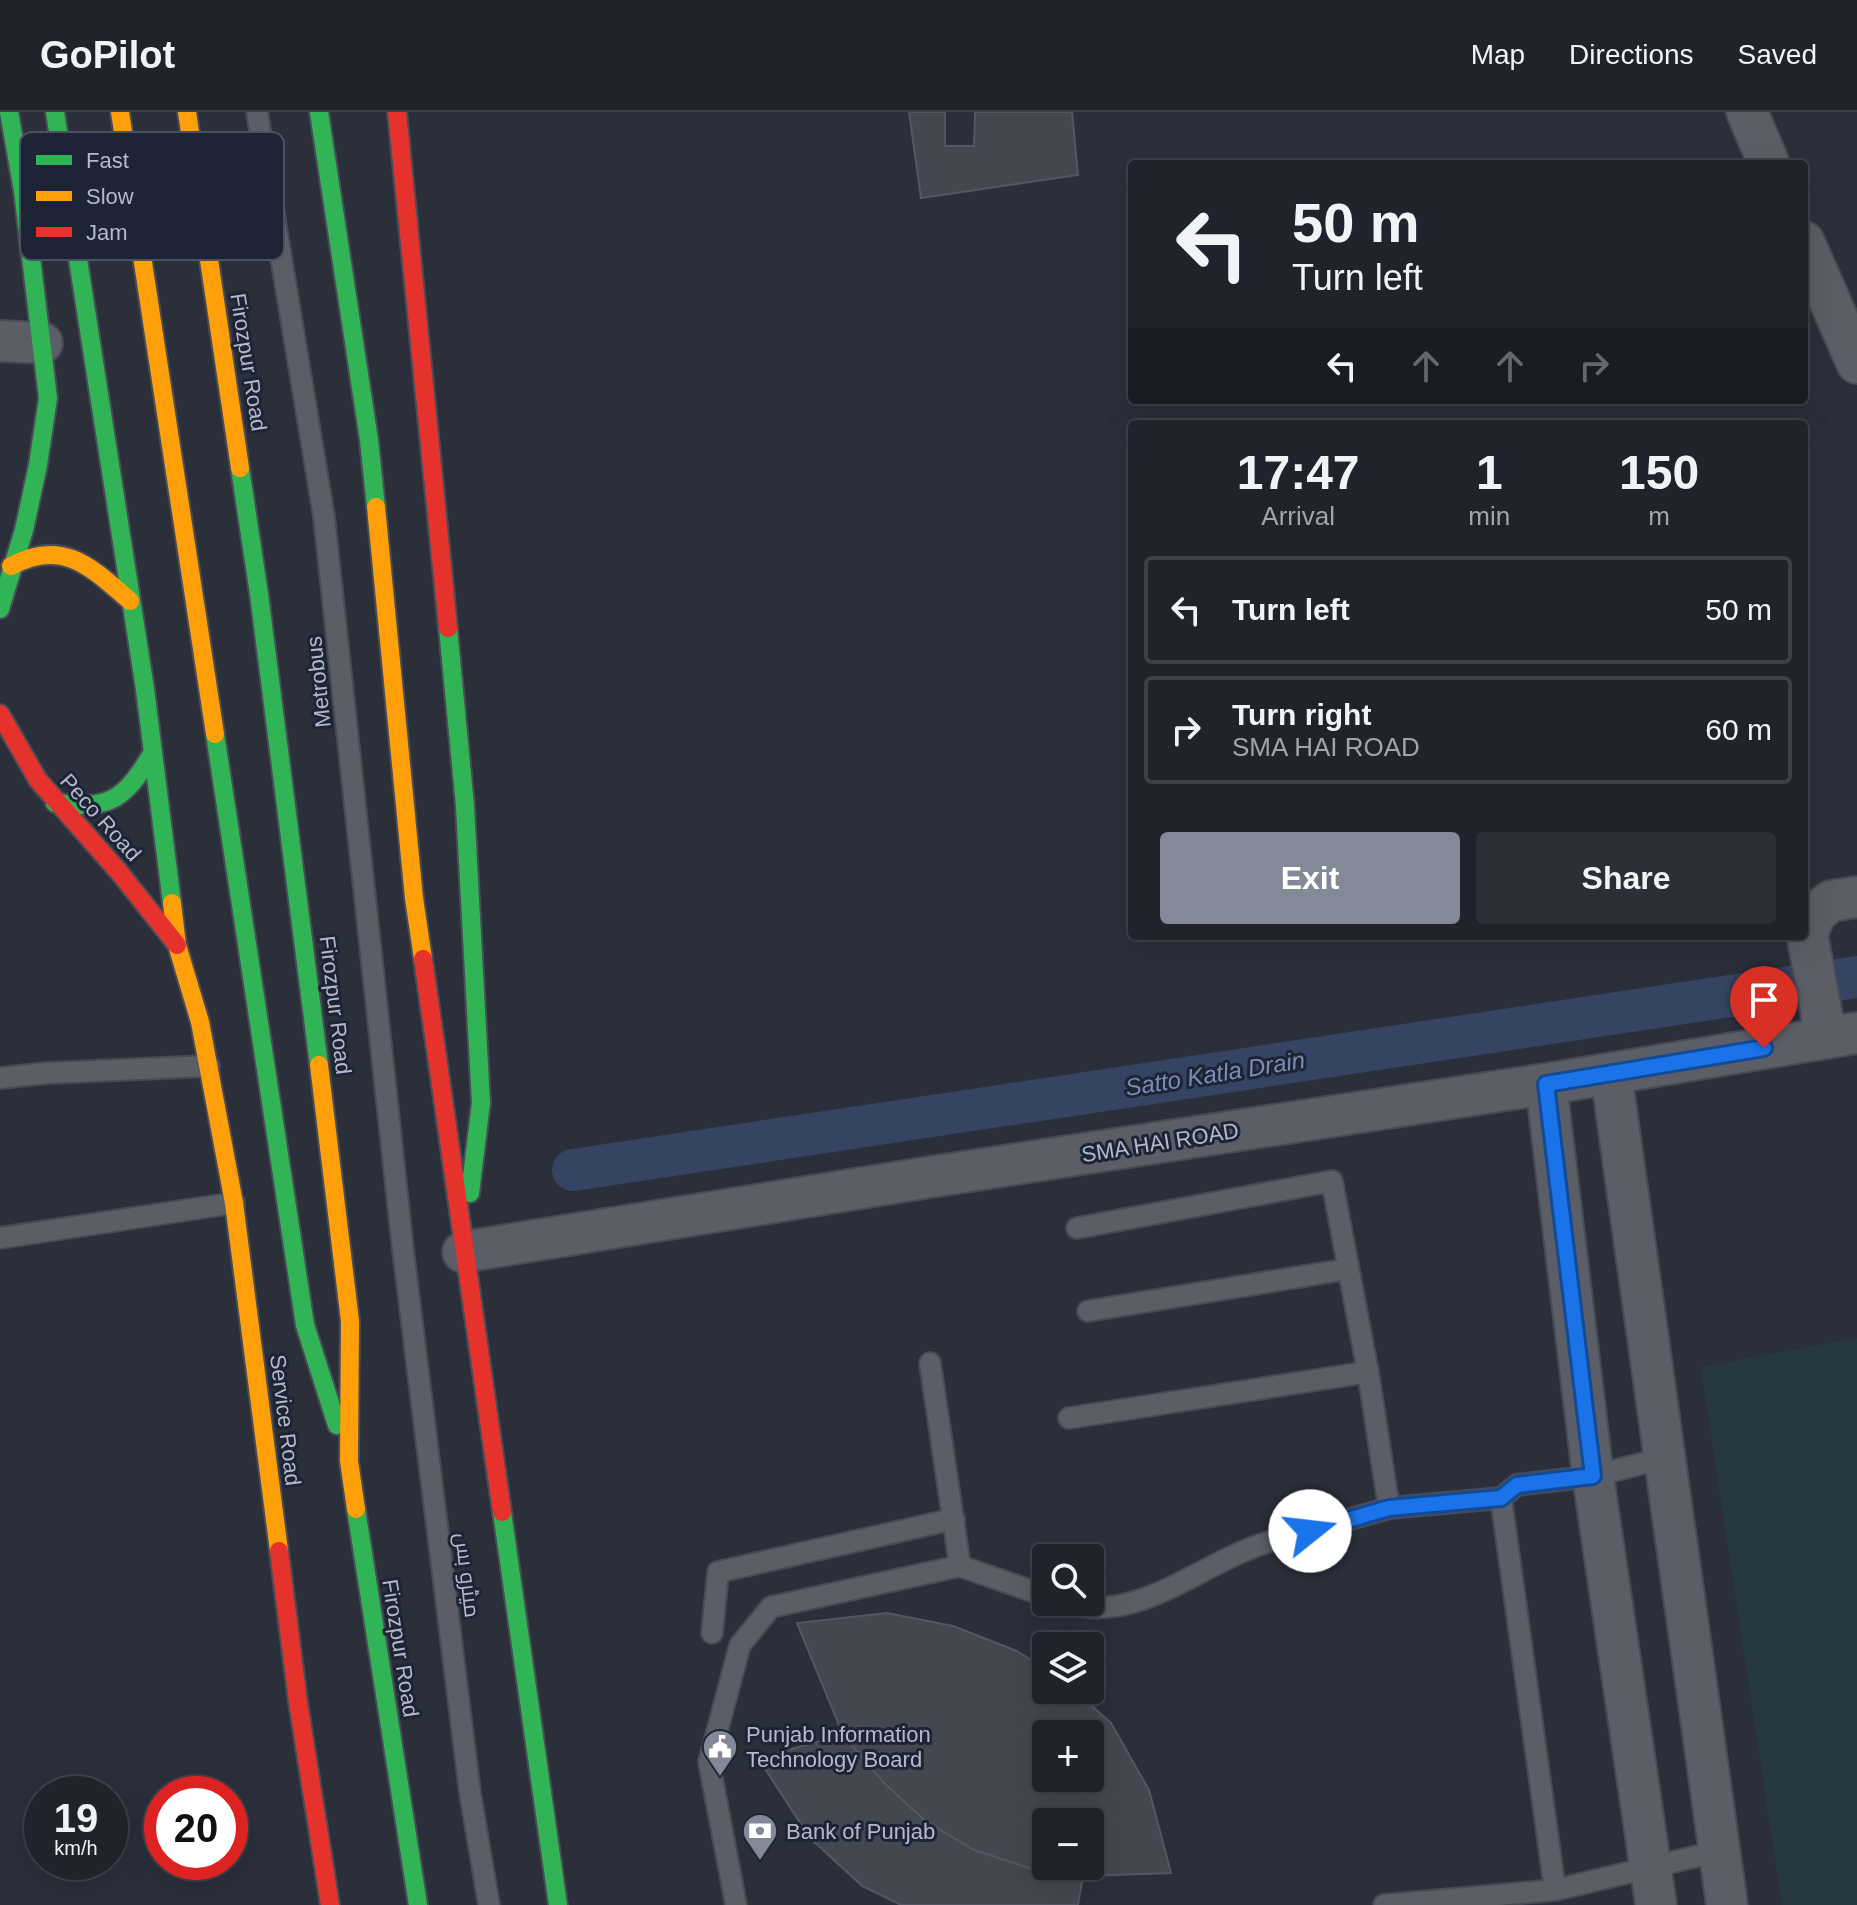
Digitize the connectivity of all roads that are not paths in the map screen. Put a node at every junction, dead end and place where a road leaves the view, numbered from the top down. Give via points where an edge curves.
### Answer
1 (9, 112) edge
2 (55, 112) edge
3 (120, 112) edge
4 (187, 112) edge
5 (257, 112) edge
6 (319, 112) edge
7 (397, 112) edge
8 (1747, 112) edge
9 (58, 132) edge
10 (123, 132) edge
11 (190, 132) edge
12 (260, 132) edge
13 (1767, 160) edge
14 (20, 174) edge
15 (1808, 251) edge
16 (32, 260) edge
17 (78, 260) edge
18 (143, 260) edge
19 (209, 260) edge
20 (281, 260) edge
21 (0, 341) edge
22 (42, 343) junction
23 (1857, 363) edge
24 (11, 566) junction
25 (130, 601) junction
26 (0, 609) edge
27 (4, 733) edge
28 (152, 754) junction
29 (55, 803) junction
30 (1857, 897) edge
31 (1808, 932) edge
32 (1808, 937) edge
33 (177, 945) junction
34 (1835, 1029) edge
35 (209, 1066) junction
36 (1611, 1073) junction
37 (0, 1078) edge
38 (1546, 1084) junction
39 (234, 1203) junction
40 (1077, 1228) dead end
41 (0, 1238) edge
42 (403, 1250) joint
43 (463, 1252) junction
44 (1348, 1269) junction
45 (1088, 1311) dead end
46 (930, 1363) dead end
47 (1368, 1372) junction
48 (1069, 1418) dead end
49 (1664, 1458) junction
50 (349, 1461) junction
51 (1593, 1476) junction
52 (1501, 1498) junction
53 (1389, 1508) junction
54 (954, 1519) junction
55 (960, 1566) junction
56 (1032, 1591) edge
57 (1104, 1607) edge
58 (712, 1633) dead end
59 (1719, 1851) junction
60 (1654, 1886) edge
61 (1555, 1890) junction
62 (330, 1905) edge
63 (418, 1905) edge
64 (489, 1905) edge
65 (558, 1905) edge
66 (736, 1905) edge
67 (1384, 1905) edge
68 (1727, 1905) edge

1 - 14 main road
2 - 9 main road
3 - 10 main road
4 - 11 main road, Firozpur Road
5 - 12 lane, Metrobus
6 - 43 main road via 369,440 414,898
7 - 43 main road via 465,806 481,1103
8 - 13 street
15 - 23 street
16 - 22 main road
17 - 25 main road
18 - 50 main road via 305,1325
19 - 50 main road, Firozpur Road via 259,594 350,1321
20 - 42 lane, Metrobus via 324,517
21 - 22 street
22 - 24 main road via 48,398 45,432
24 - 25 main road via 36,555 73,559
24 - 26 main road
25 - 28 main road
27 - 29 main road, Peco Road
28 - 29 main road via 118,800 86,808
28 - 33 main road
29 - 33 main road, Peco Road
30 - 31 street via 1831,901 1815,914
32 - 34 street
33 - 35 main road, Service Road
34 - 36 street, SMA HAI ROAD
35 - 37 lane
35 - 39 main road, Service Road
36 - 38 street, SMA HAI ROAD
36 - 49 street
38 - 43 street, SMA HAI ROAD
38 - 51 street
39 - 41 lane
39 - 62 main road, Service Road via 298,1702
40 - 44 lane via 1332,1181
42 - 64 lane, میٹرو بس via 470,1793
43 - 65 main road
44 - 45 lane
44 - 47 lane
46 - 54 lane
47 - 48 lane
47 - 53 lane
49 - 51 lane
49 - 59 street
50 - 63 main road, Firozpur Road
51 - 52 lane via 1517,1485
51 - 60 street
52 - 53 lane
52 - 61 lane
53 - 57 lane via 1257,1546 1132,1605
54 - 55 lane
54 - 58 lane via 718,1572
55 - 56 lane
55 - 66 lane via 771,1607 740,1645 709,1762
59 - 60 lane
59 - 68 street
60 - 61 lane
61 - 67 lane

